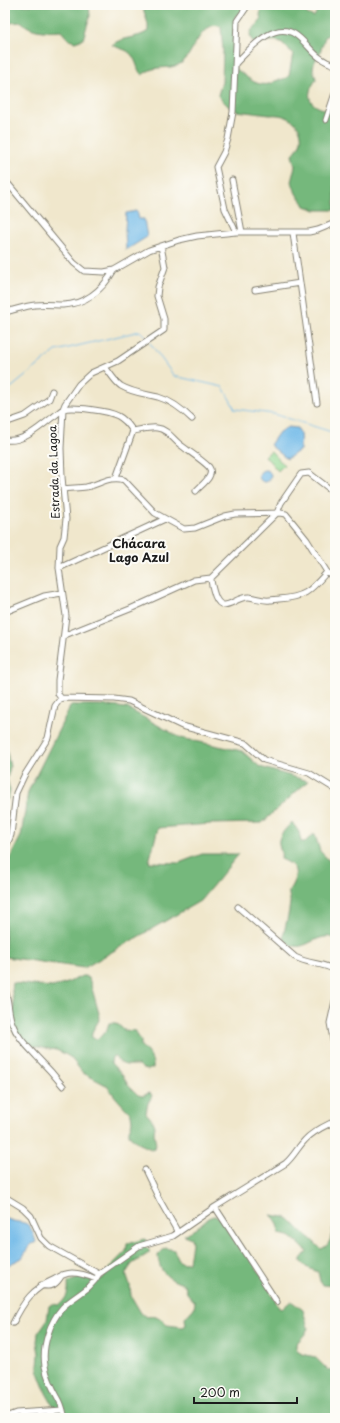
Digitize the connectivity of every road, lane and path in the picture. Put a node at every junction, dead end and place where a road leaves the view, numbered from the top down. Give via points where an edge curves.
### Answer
1 (248, 5) edge
2 (236, 63) junction
3 (335, 65) edge
4 (335, 93) edge
5 (326, 120) dead end
6 (5, 180) edge
7 (232, 180) dead end
8 (335, 223) edge
9 (239, 232) junction
10 (293, 233) junction
11 (161, 246) junction
12 (114, 270) junction
13 (300, 283) junction
14 (255, 290) dead end
15 (5, 312) edge
16 (105, 367) junction
17 (52, 391) dead end
18 (317, 403) dead end
19 (63, 409) junction
20 (192, 419) dead end
21 (5, 422) edge
22 (133, 431) junction
23 (5, 440) edge
24 (116, 478) junction
25 (63, 488) junction
26 (196, 490) dead end
27 (335, 493) edge
28 (277, 513) junction
29 (165, 519) junction
30 (59, 568) junction
31 (327, 572) junction
32 (211, 578) junction
33 (335, 578) edge
34 (62, 593) junction
35 (5, 612) edge
36 (65, 635) junction
37 (61, 698) junction
38 (335, 789) edge
39 (5, 849) edge
40 (238, 907) dead end
41 (5, 928) edge
42 (5, 937) edge
43 (335, 970) edge
44 (5, 990) edge
45 (335, 1001) edge
46 (334, 1048) edge
47 (63, 1086) dead end
48 (335, 1121) edge
49 (145, 1170) dead end
50 (5, 1197) edge
51 (216, 1207) junction
52 (177, 1234) junction
53 (98, 1277) junction
54 (277, 1302) dead end
55 (13, 1323) dead end
56 (63, 1410) junction
57 (5, 1417) edge
58 (65, 1418) edge

1 - 2 street via 237,22
2 - 3 street via 268,34 284,31 296,35 322,59
2 - 9 street via 233,112 228,139 216,167 225,209
4 - 5 street
6 - 12 street via 79,268 89,272
7 - 9 street
8 - 10 street via 318,230
9 - 10 street
9 - 11 street via 197,236
10 - 13 street
11 - 12 street
11 - 16 street, Estrada da Lagoa via 165,267 157,296 164,319 164,330
12 - 15 street via 101,289 81,302 25,306
13 - 14 street
13 - 18 street
16 - 19 street, Estrada da Lagoa via 85,378
16 - 20 street via 121,386 180,407
17 - 21 street via 49,399 24,416
19 - 22 street via 88,409 113,414 125,421
19 - 23 street via 26,436 18,440
19 - 25 street, Estrada da Lagoa
22 - 24 street
22 - 26 street via 161,429 209,467 211,475
24 - 25 street via 84,488
24 - 29 street via 124,480 146,505
25 - 30 street, Estrada da Lagoa via 66,519 60,546
27 - 28 street via 304,472 298,477
28 - 29 street via 230,515 188,529 178,527
28 - 31 street via 286,514 307,540
28 - 32 street
29 - 30 street
30 - 34 street, Estrada da Lagoa
31 - 32 street via 315,586 298,597 270,600 247,597 224,605 217,600
31 - 33 street
32 - 36 street via 194,580
34 - 35 street via 44,596
34 - 36 street, Estrada da Lagoa via 65,601
36 - 37 street, Estrada da Lagoa via 58,680 58,694
37 - 38 street via 114,699 129,702 182,726 245,743 264,760 309,773
37 - 39 street via 56,706 48,738 16,793 12,831
40 - 43 street via 295,957
41 - 42 street
44 - 47 street via 12,1023 19,1037
45 - 46 street via 330,1023
48 - 51 street via 311,1134 286,1163
49 - 52 street
50 - 53 street via 31,1216 41,1238 49,1246
51 - 52 street
51 - 54 street
52 - 53 street via 139,1246
53 - 55 street via 71,1273 41,1285 30,1295
53 - 56 street via 57,1314 46,1340 46,1372
56 - 57 street via 16,1413
56 - 58 street

